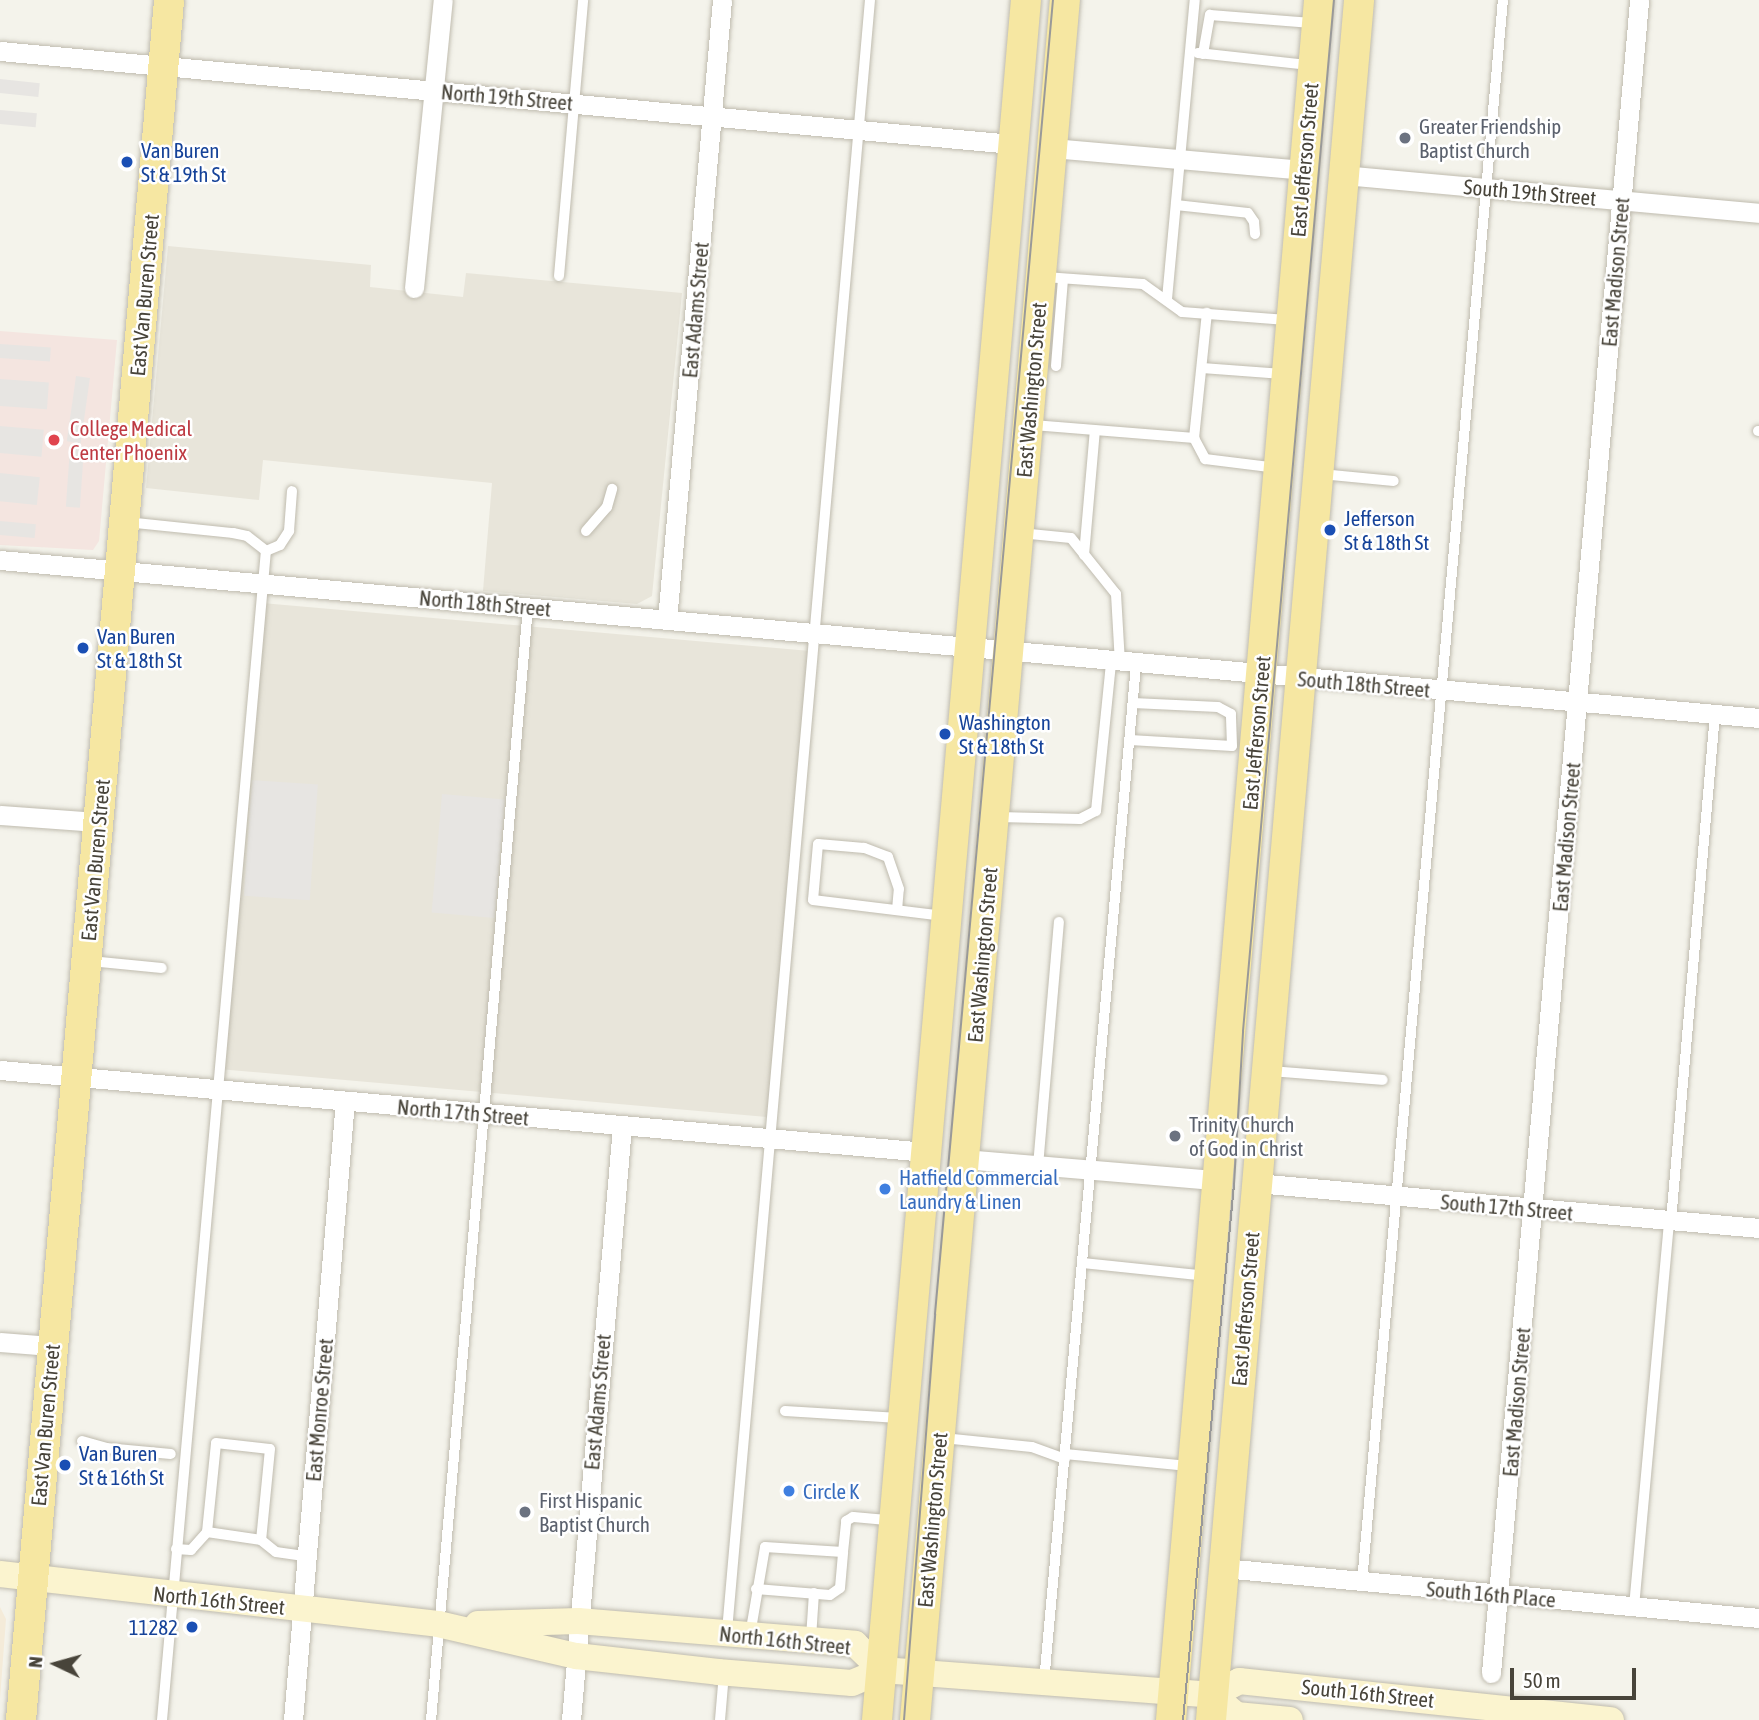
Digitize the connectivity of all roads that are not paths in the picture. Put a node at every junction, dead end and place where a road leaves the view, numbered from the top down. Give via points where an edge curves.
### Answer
1 (169, 0) edge
2 (443, 0) edge
3 (583, 0) edge
4 (722, 0) edge
5 (870, 0) edge
6 (1026, 0) edge
7 (1065, 0) edge
8 (1195, 0) edge
9 (1359, 0) edge
10 (1503, 0) edge
11 (1639, 0) edge
12 (1318, 12) edge
13 (0, 51) edge
14 (1191, 52) junction
15 (1203, 54) junction
16 (1312, 65) junction
17 (163, 66) junction
18 (435, 91) junction
19 (575, 103) junction
20 (712, 117) junction
21 (858, 131) junction
22 (1013, 144) junction
23 (1053, 148) junction
24 (1182, 160) junction
25 (1302, 170) junction
26 (1343, 175) junction
27 (1486, 188) junction
28 (1048, 190) junction
29 (1622, 200) junction
30 (1176, 205) junction
31 (1759, 213) edge
32 (1255, 234) dead end
33 (1336, 240) junction
34 (559, 276) dead end
35 (1052, 278) junction
36 (414, 288) dead end
37 (1167, 299) junction
38 (1207, 313) junction
39 (1291, 320) junction
40 (1056, 366) dead end
41 (1202, 368) junction
42 (1287, 375) junction
43 (992, 395) junction
44 (1285, 405) junction
45 (1029, 425) junction
46 (1095, 430) junction
47 (1194, 438) junction
48 (1280, 468) junction
49 (1317, 474) junction
50 (1394, 481) dead end
51 (612, 489) dead end
52 (292, 491) dead end
53 (125, 522) junction
54 (586, 531) dead end
55 (1019, 533) junction
56 (266, 551) junction
57 (1084, 555) junction
58 (0, 560) edge
59 (121, 571) junction
60 (263, 583) junction
61 (528, 607) junction
62 (667, 620) junction
63 (818, 632) junction
64 (969, 650) junction
65 (1008, 654) junction
66 (1122, 664) junction
67 (1261, 675) junction
68 (1300, 678) junction
69 (1442, 691) junction
70 (1577, 702) junction
71 (1133, 704) junction
72 (1715, 714) junction
73 (1759, 718) edge
74 (1244, 738) junction
75 (1130, 740) junction
76 (0, 815) edge
77 (994, 817) junction
78 (98, 822) junction
79 (1280, 898) junction
80 (897, 910) junction
81 (946, 916) junction
82 (1059, 922) dead end
83 (86, 960) junction
84 (162, 968) dead end
85 (0, 1070) edge
86 (1265, 1070) junction
87 (76, 1075) junction
88 (1383, 1080) dead end
89 (221, 1090) junction
90 (345, 1101) junction
91 (1224, 1104) junction
92 (483, 1114) junction
93 (622, 1126) junction
94 (770, 1138) junction
95 (926, 1152) junction
96 (964, 1159) junction
97 (1038, 1166) junction
98 (1091, 1171) junction
99 (1216, 1180) junction
100 (1256, 1183) junction
101 (1397, 1198) junction
102 (1534, 1209) junction
103 (1670, 1221) junction
104 (1759, 1228) edge
105 (957, 1238) junction
106 (1083, 1263) junction
107 (1208, 1276) junction
108 (0, 1342) edge
109 (51, 1346) junction
110 (785, 1411) dead end
111 (903, 1413) junction
112 (939, 1438) junction
113 (82, 1441) dead end
114 (171, 1454) dead end
115 (1065, 1457) junction
116 (1192, 1466) junction
117 (895, 1520) junction
118 (206, 1532) junction
119 (261, 1540) junction
120 (176, 1549) junction
121 (843, 1552) junction
122 (306, 1556) junction
123 (1223, 1568) junction
124 (0, 1574) edge
125 (32, 1578) junction
126 (1362, 1581) junction
127 (756, 1589) junction
128 (814, 1593) junction
129 (171, 1594) junction
130 (1499, 1595) junction
131 (1634, 1607) junction
132 (302, 1609) junction
133 (1759, 1618) edge
134 (578, 1621) junction
135 (438, 1624) junction
136 (738, 1635) junction
137 (810, 1640) junction
138 (576, 1656) junction
139 (882, 1670) junction
140 (724, 1672) junction
141 (1491, 1673) dead end
142 (919, 1674) junction
143 (1044, 1683) junction
144 (1173, 1706) edge
145 (1212, 1707) edge
146 (21, 1720) edge
147 (162, 1720) edge
148 (293, 1720) edge
149 (431, 1720) edge
150 (571, 1720) edge
151 (720, 1720) edge
152 (877, 1720) edge
153 (915, 1720) edge
154 (1290, 1720) edge
155 (1611, 1720) edge

1 - 17 main road, East Van Buren Street
2 - 18 street
3 - 19 lane
4 - 20 street, East Adams Street
5 - 21 lane
6 - 22 main road, East Washington Street
7 - 23 main road, East Washington Street
8 - 14 lane
9 - 26 main road, East Jefferson Street
10 - 27 lane
11 - 29 street, East Madison Street
12 - 15 lane via 1210,15
12 - 16 main road, East Jefferson Street
13 - 17 street, North 19th Street
14 - 15 lane
14 - 24 lane
15 - 16 lane
16 - 25 main road, East Jefferson Street
17 - 18 street, North 19th Street
17 - 53 main road, East Van Buren Street
18 - 19 street, North 19th Street
18 - 36 street
19 - 20 street, North 19th Street
19 - 34 lane
20 - 21 street, North 19th Street
20 - 62 street, East Adams Street
21 - 22 street, North 19th Street
21 - 63 lane
22 - 43 main road, East Washington Street
23 - 24 street
23 - 28 main road, East Washington Street
24 - 25 street
24 - 30 lane
25 - 39 main road, East Jefferson Street
26 - 27 street, South 19th Street
26 - 33 main road, East Jefferson Street
27 - 29 street, South 19th Street
27 - 69 lane
28 - 35 main road, East Washington Street
28 - 43 main road, East Washington Street
29 - 31 street, South 19th Street
29 - 70 street, East Madison Street
30 - 32 lane via 1248,213
30 - 37 lane
33 - 44 main road, East Jefferson Street
33 - 49 main road, East Jefferson Street
35 - 37 lane via 1143,284
35 - 40 lane
35 - 45 main road, East Washington Street
37 - 38 lane via 1182,312
38 - 39 lane
38 - 41 lane
39 - 42 main road, East Jefferson Street
41 - 42 lane
41 - 47 lane
42 - 44 main road, East Jefferson Street
43 - 64 main road, East Washington Street
44 - 48 main road, East Jefferson Street
45 - 46 lane
45 - 55 main road, East Washington Street
46 - 47 lane
46 - 57 lane
47 - 48 lane via 1205,459
48 - 67 main road, East Jefferson Street
49 - 50 lane
49 - 68 main road, East Jefferson Street
51 - 54 lane via 607,507
52 - 56 lane via 289,531 279,545
53 - 56 lane via 240,534
53 - 59 main road, East Van Buren Street
55 - 57 lane via 1070,538
55 - 65 main road, East Washington Street
56 - 60 lane
57 - 66 lane via 1116,594
58 - 59 street, North 18th Street
59 - 60 street, North 18th Street
59 - 78 main road, East Van Buren Street
60 - 61 street, North 18th Street
60 - 89 lane
61 - 62 street, North 18th Street
61 - 92 lane
62 - 63 street, North 18th Street
63 - 64 street, North 18th Street
63 - 94 lane
64 - 65 street, South 18th Street
64 - 81 main road, East Washington Street
65 - 66 street, South 18th Street
65 - 77 main road, East Washington Street
66 - 67 street, South 18th Street
66 - 71 lane
66 - 77 lane via 1096,811 1080,819
67 - 68 street, South 18th Street
67 - 74 main road, East Jefferson Street
68 - 69 street, South 18th Street
68 - 79 main road, East Jefferson Street
69 - 70 street, South 18th Street
69 - 101 lane
70 - 72 street, South 18th Street
70 - 102 street, East Madison Street
71 - 74 lane via 1218,707 1231,714
71 - 75 lane
72 - 73 street, South 18th Street
72 - 103 lane
74 - 75 lane via 1232,746
74 - 91 main road, East Jefferson Street
75 - 98 lane
76 - 78 street
77 - 96 main road, East Washington Street
78 - 83 main road, East Van Buren Street
79 - 86 main road, East Jefferson Street
79 - 91 main road, East Jefferson Street
80 - 80 lane via 813,900 818,844 864,848 888,857 899,889
80 - 81 lane
81 - 95 main road, East Washington Street
82 - 97 lane
83 - 84 lane
83 - 87 main road, East Van Buren Street
85 - 87 street, North 17th Street
86 - 88 lane
86 - 100 main road, East Jefferson Street
87 - 89 street, North 17th Street
87 - 109 main road, East Van Buren Street
89 - 90 street, North 17th Street
89 - 120 lane
90 - 92 street, North 17th Street
90 - 122 street, East Monroe Street
91 - 99 main road, East Jefferson Street
92 - 93 street, North 17th Street
92 - 135 lane
93 - 94 street, North 17th Street
93 - 134 street, East Adams Street
94 - 95 street, North 17th Street
94 - 136 lane
95 - 111 main road, East Washington Street
96 - 97 street
96 - 105 main road, East Washington Street
97 - 98 street
98 - 99 street
98 - 106 lane
99 - 107 main road, East Jefferson Street
100 - 101 street, South 17th Street
100 - 123 main road, East Jefferson Street
101 - 102 street, South 17th Street
101 - 126 lane
102 - 103 street, South 17th Street
102 - 130 street, East Madison Street
103 - 104 street, South 17th Street
103 - 131 lane
105 - 111 main road
105 - 112 main road, East Washington Street
106 - 107 lane
106 - 115 lane
107 - 116 main road, East Jefferson Street
108 - 109 street
109 - 125 main road, East Van Buren Street
110 - 111 lane
111 - 117 main road, East Washington Street
112 - 115 lane via 1032,1447
112 - 142 main road, East Washington Street
113 - 114 lane
115 - 116 lane
115 - 143 lane
116 - 144 main road, East Jefferson Street
117 - 121 lane via 853,1517 846,1521
117 - 139 main road, East Washington Street
118 - 119 lane
118 - 119 lane via 216,1443 270,1449
118 - 120 lane via 191,1550
119 - 122 lane via 276,1552
120 - 129 lane
121 - 127 lane via 765,1547
121 - 128 lane via 840,1588 830,1595
122 - 132 street, East Monroe Street
123 - 126 street, South 16th Place
123 - 145 main road, East Jefferson Street
124 - 125 main road, North 16th Street
125 - 129 main road, North 16th Street
125 - 146 main road, East Van Buren Street
126 - 130 street, South 16th Place
127 - 128 lane
127 - 136 lane
128 - 137 lane
129 - 132 main road, North 16th Street
129 - 147 lane
130 - 131 street, South 16th Place
130 - 141 street, East Madison Street
131 - 133 street, South 16th Place
132 - 135 main road, North 16th Street
132 - 148 street, East Monroe Street
134 - 135 main road, North 16th Street
134 - 136 main road, North 16th Street
134 - 138 street, East Adams Street
135 - 138 main road, North 16th Street
135 - 149 lane
136 - 137 main road, North 16th Street
137 - 139 main road, North 16th Street via 855,1644
138 - 140 main road, North 16th Street
138 - 150 street, East Adams Street
139 - 140 main road, North 16th Street via 852,1683
139 - 142 main road, South 16th Street
139 - 152 main road, East Washington Street
140 - 151 lane
142 - 143 main road, South 16th Street
142 - 153 main road, East Washington Street
143 - 144 main road, South 16th Street
144 - 145 main road, South 16th Street
145 - 154 main road, South 16th Street via 1236,1715
145 - 155 main road, South 16th Street via 1239,1681

